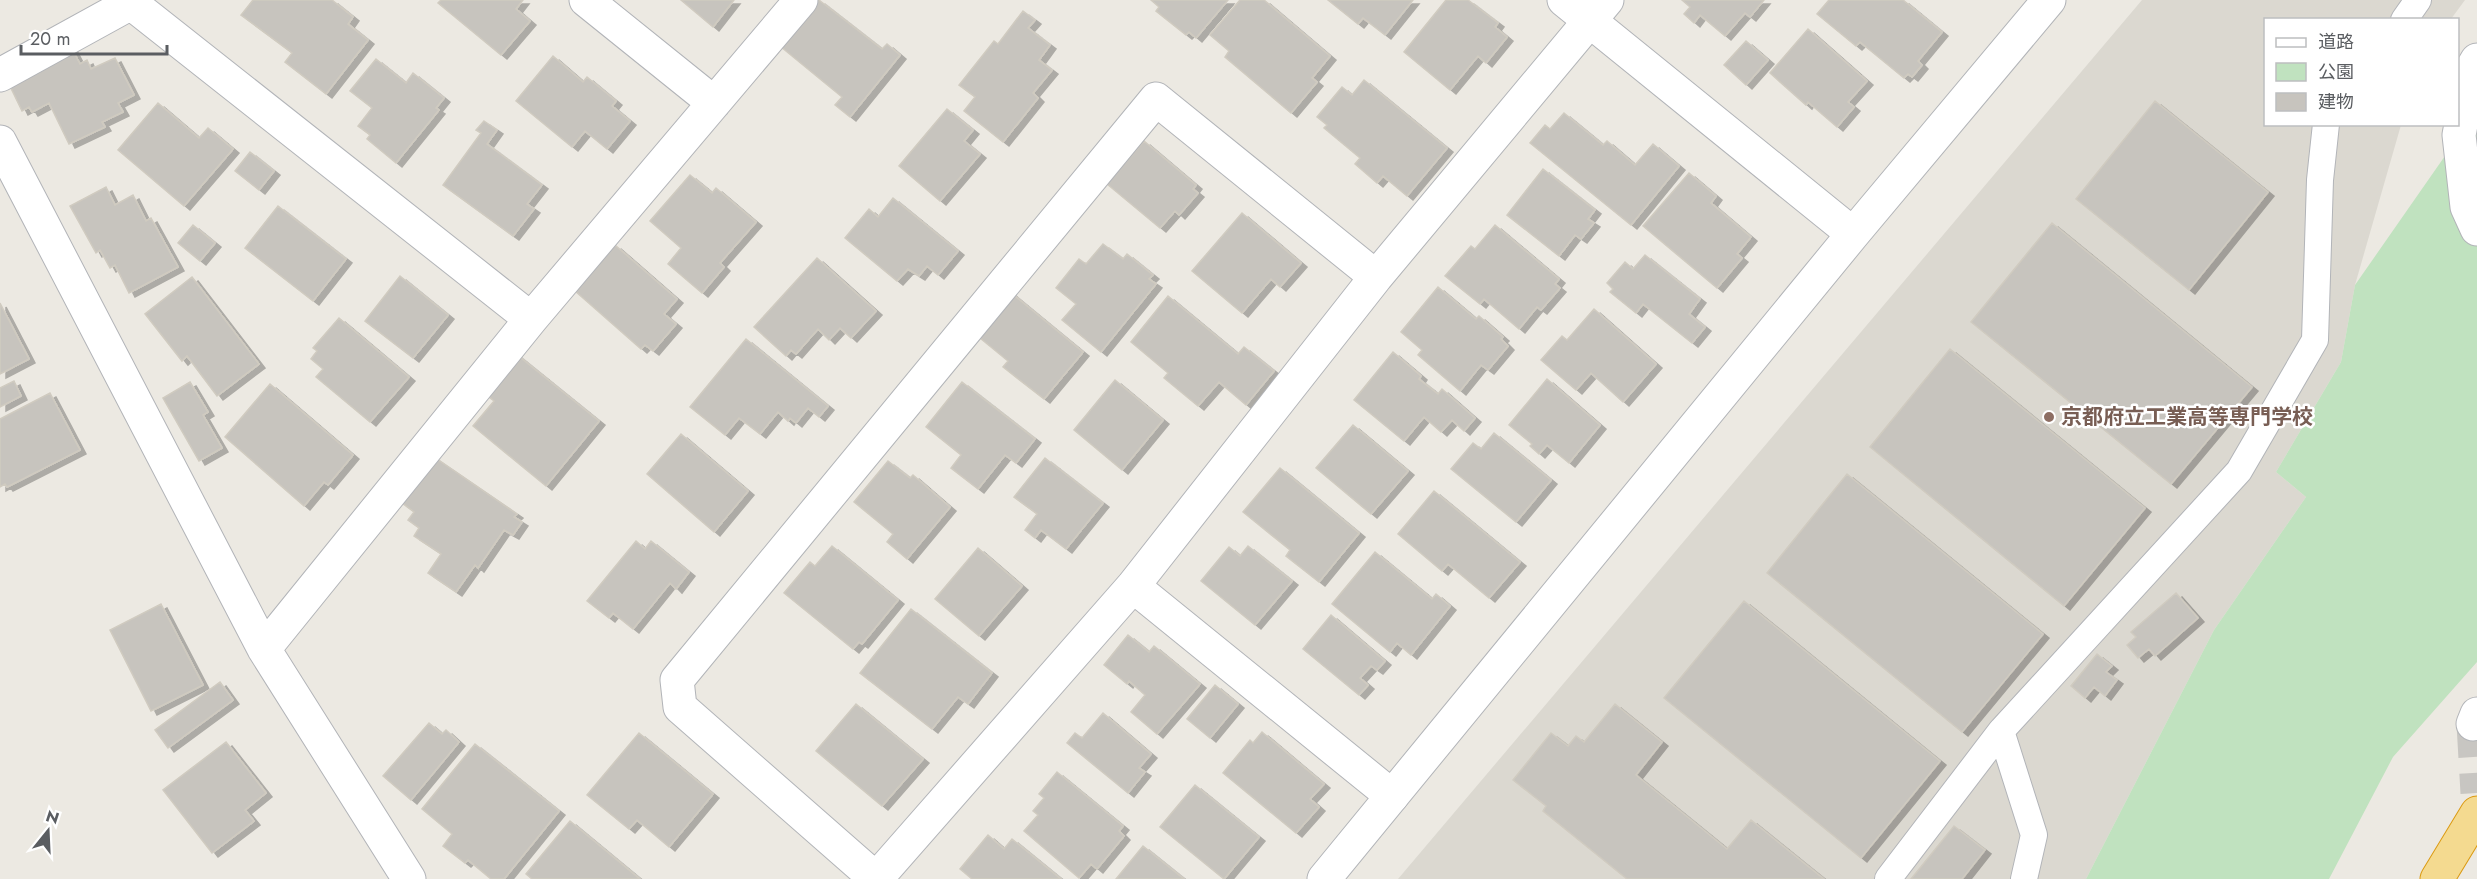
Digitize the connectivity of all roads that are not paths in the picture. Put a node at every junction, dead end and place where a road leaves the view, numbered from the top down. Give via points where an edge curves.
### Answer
1 (586, 0) edge
2 (801, 0) edge
3 (1564, 0) edge
4 (2049, 0) edge
5 (2418, 0) edge
6 (1598, 10) edge
7 (2405, 18) edge
8 (2477, 60) edge
9 (0, 75) edge
10 (714, 103) junction
11 (2326, 126) edge
12 (0, 142) edge
13 (2477, 229) edge
14 (1853, 234) junction
15 (1376, 277) junction
16 (531, 319) junction
17 (1133, 586) junction
18 (264, 649) junction
19 (2001, 731) junction
20 (1392, 796) junction
21 (2477, 813) edge
22 (410, 879) edge
23 (876, 879) edge
24 (1324, 879) edge
25 (1888, 879) edge
26 (2024, 879) edge
27 (2438, 879) edge

1 - 10 street
2 - 10 street
3 - 6 street
4 - 14 street
5 - 7 lane
6 - 14 street
6 - 15 street
8 - 13 street via 2471,69 2459,135 2467,207
9 - 16 street via 131,3
10 - 16 street
11 - 19 lane via 2320,180 2315,340 2239,471
12 - 18 street
14 - 20 street
15 - 17 street
15 - 23 street via 1156,99 1148,108 677,680 680,707
16 - 18 street
17 - 20 street
17 - 23 street
18 - 22 street
19 - 25 lane
19 - 26 lane via 2034,835
20 - 24 street
21 - 27 highway

